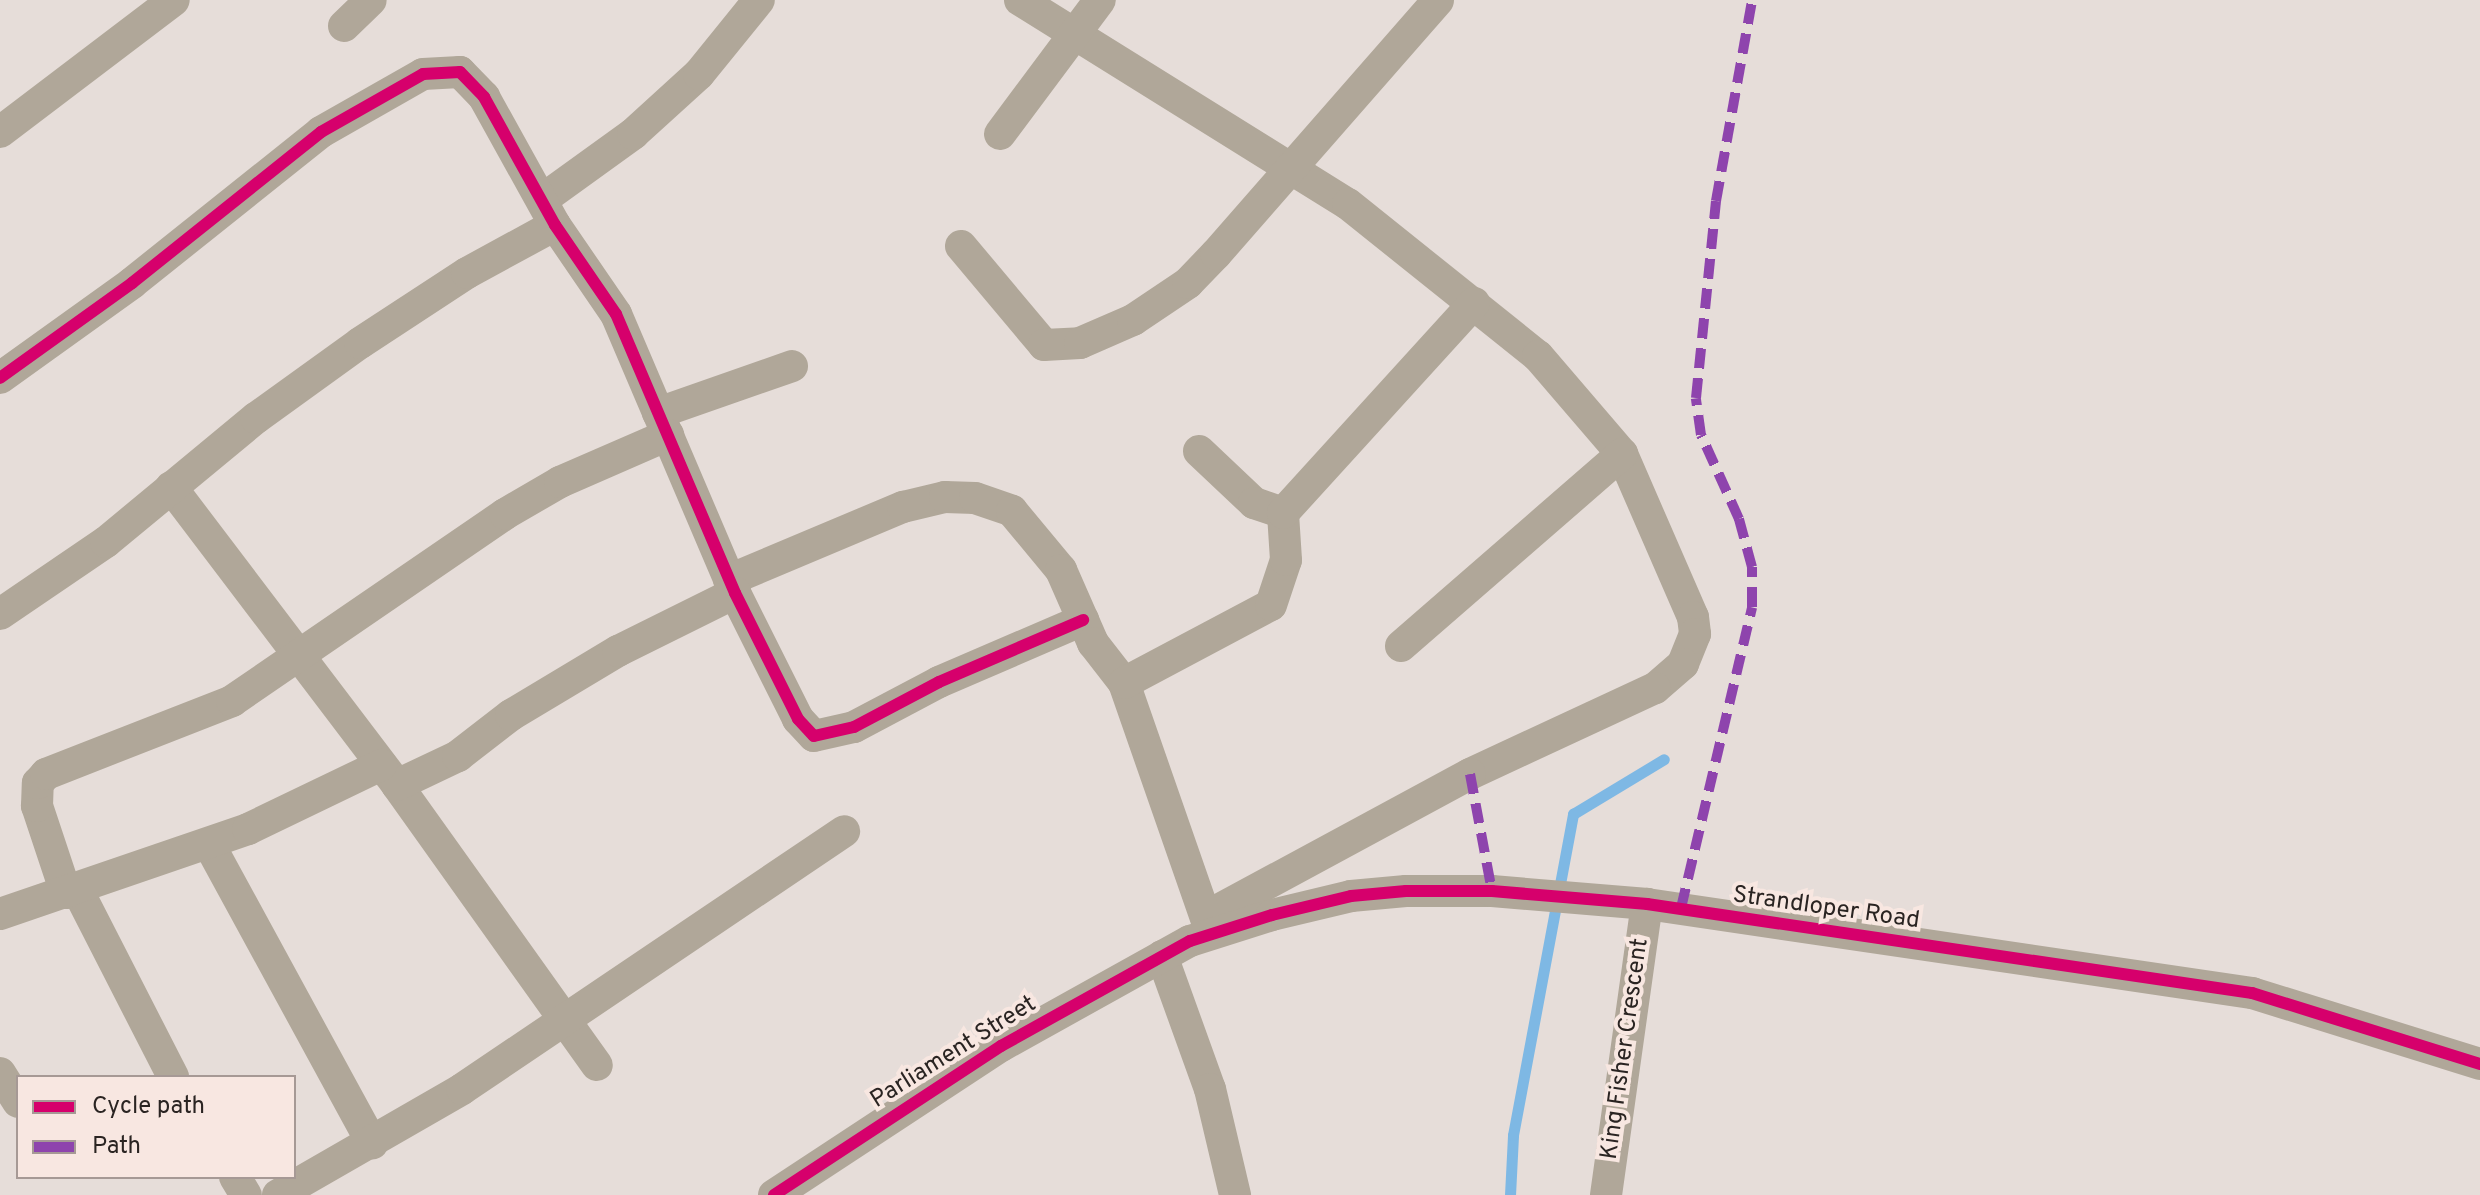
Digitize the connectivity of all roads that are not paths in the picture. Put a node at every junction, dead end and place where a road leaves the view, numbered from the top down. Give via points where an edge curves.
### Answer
1 (174, 0) edge
2 (371, 0) edge
3 (759, 0) edge
4 (1020, 0) edge
5 (1100, 0) edge
6 (1438, 0) edge
7 (344, 26) dead end
8 (1075, 31) junction
9 (0, 132) edge
10 (1000, 134) dead end
11 (1290, 168) junction
12 (549, 212) junction
13 (961, 246) dead end
14 (1474, 303) junction
15 (792, 366) dead end
16 (0, 378) edge
17 (663, 424) junction
18 (1199, 451) dead end
19 (1622, 454) junction
20 (171, 487) junction
21 (1283, 513) junction
22 (732, 586) junction
23 (0, 614) edge
24 (1083, 620) junction
25 (1401, 646) dead end
26 (296, 654) junction
27 (1124, 683) junction
28 (389, 775) junction
29 (844, 831) dead end
30 (209, 844) junction
31 (72, 891) junction
32 (1647, 904) junction
33 (0, 914) edge
34 (1208, 925) junction
35 (1162, 956) junction
36 (567, 1020) junction
37 (2480, 1064) edge
38 (597, 1065) dead end
39 (0, 1073) edge
40 (172, 1075) edge
41 (16, 1099) edge
42 (372, 1143) junction
43 (278, 1195) edge
44 (774, 1195) edge
45 (1235, 1195) edge
46 (1606, 1195) edge

1 - 9 street
2 - 7 street
3 - 12 street via 699,74
4 - 8 street
5 - 8 street
6 - 11 street
8 - 10 street
8 - 11 street
11 - 13 street via 1188,283 1133,320 1062,348 1032,336
11 - 14 street via 1348,204
12 - 16 street via 471,82 460,72 423,74 278,162 132,283
12 - 17 street via 616,314
12 - 20 street via 360,343
14 - 19 street via 1538,356
14 - 21 street
15 - 17 street
17 - 22 street
17 - 26 street via 505,514
18 - 21 street via 1254,503
19 - 25 street
19 - 34 street via 1693,617 1691,646 1671,677 1638,698 1470,774
20 - 23 street via 106,542
20 - 26 street
21 - 27 street via 1286,560 1271,605
22 - 24 street via 903,507 945,497 975,498 994,500 1026,523 1061,570
22 - 24 street via 798,719 814,736 854,727 939,682
22 - 28 street via 511,715 458,756
24 - 27 street via 1093,643
26 - 28 street
26 - 31 street via 206,714 46,774 38,783 37,806
27 - 34 street
28 - 30 street
28 - 36 street
29 - 36 street
30 - 31 street
30 - 42 street
31 - 33 street
31 - 40 street
32 - 34 street, Strandloper Road via 1492,891 1406,891 1351,896
32 - 37 street, Strandloper Road via 2252,993
32 - 46 street, King Fisher Crescent
34 - 35 street, Strandloper Road
35 - 44 street, Parliament Street via 1001,1046
35 - 45 street via 1210,1089
36 - 38 street
36 - 42 street
39 - 41 street
42 - 43 street

